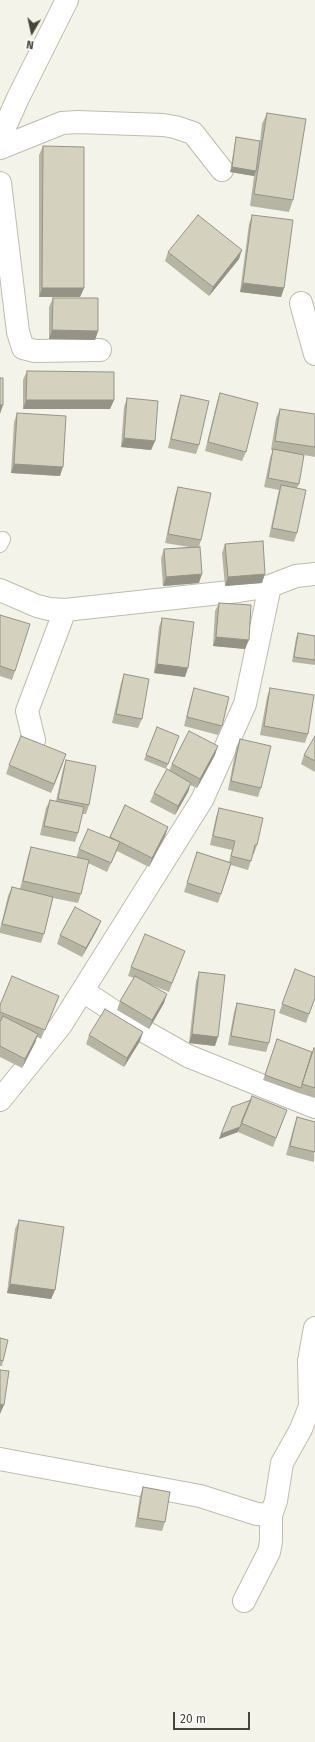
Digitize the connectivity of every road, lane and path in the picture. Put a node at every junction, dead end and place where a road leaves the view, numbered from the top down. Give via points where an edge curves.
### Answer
1 (67, 0) edge
2 (0, 138) edge
3 (0, 148) edge
4 (222, 170) dead end
5 (0, 183) edge
6 (301, 303) dead end
7 (100, 350) dead end
8 (315, 354) edge
9 (315, 574) edge
10 (270, 586) junction
11 (0, 590) edge
12 (65, 610) junction
13 (34, 740) edge
14 (82, 991) junction
15 (0, 1100) edge
16 (315, 1107) edge
17 (315, 1328) edge
18 (0, 1459) edge
19 (271, 1515) junction
20 (244, 1601) dead end

1 - 2 street
3 - 4 street via 62,123 163,125 192,133
5 - 7 street via 18,332 23,348 35,351
6 - 8 street
9 - 10 street via 296,576
10 - 12 street via 239,592
10 - 14 street via 245,704 202,800
11 - 12 street via 36,606
12 - 13 street via 27,711
14 - 15 street via 61,1025
14 - 16 street via 156,1039 188,1056
17 - 19 street via 309,1361 310,1406 280,1470 276,1501
18 - 19 street via 200,1496 257,1514
19 - 20 street via 269,1552

